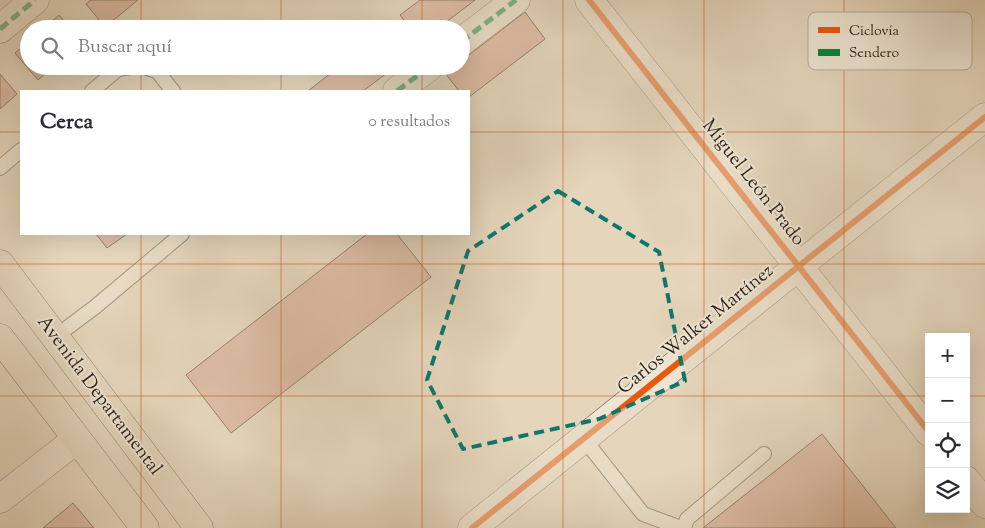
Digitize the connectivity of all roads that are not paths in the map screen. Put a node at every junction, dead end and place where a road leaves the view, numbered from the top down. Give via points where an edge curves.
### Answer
1 (35, 0) edge
2 (516, 0) edge
3 (590, 0) edge
4 (0, 29) edge
5 (470, 35) edge
6 (111, 75) edge
7 (160, 75) edge
8 (418, 75) edge
9 (93, 90) edge
10 (172, 90) edge
11 (398, 90) edge
12 (985, 117) edge
13 (20, 151) edge
14 (0, 168) edge
15 (181, 235) edge
16 (0, 264) edge
17 (798, 266) junction
18 (55, 337) junction
19 (0, 338) edge
20 (925, 427) edge
21 (76, 439) junction
22 (584, 439) junction
23 (764, 454) dead end
24 (970, 485) edge
25 (0, 498) edge
26 (985, 504) edge
27 (145, 528) edge
28 (199, 528) edge
29 (472, 528) edge
30 (683, 528) edge

1 - 4 street
2 - 5 street
3 - 17 street, Miguel León Prado
6 - 9 lane
7 - 10 lane
8 - 11 street
12 - 17 street, Carlos Walker Martínez
13 - 14 lane
15 - 18 lane
16 - 18 main road, Avenida Departamental
17 - 20 street, Miguel León Prado
17 - 22 street, Carlos Walker Martínez
18 - 28 main road, Avenida Departamental
19 - 21 main road
21 - 25 street
21 - 27 main road
22 - 29 street, Carlos Walker Martínez
22 - 30 lane via 643,514
23 - 30 lane via 687,519
24 - 26 street

